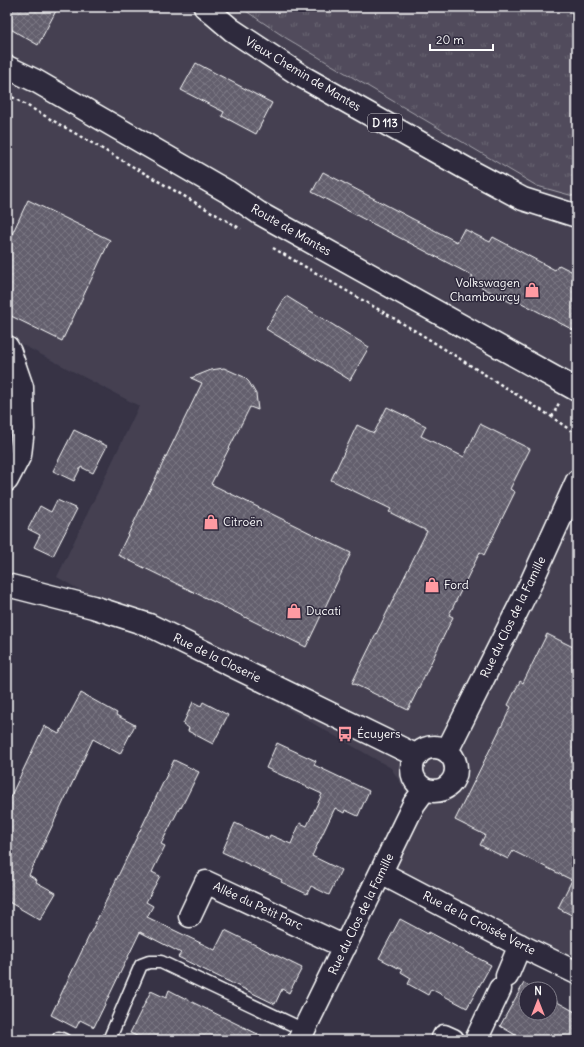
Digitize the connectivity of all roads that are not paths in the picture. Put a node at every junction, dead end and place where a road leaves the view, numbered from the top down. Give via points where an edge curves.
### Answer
1 (205, 7) edge
2 (7, 67) edge
3 (577, 216) edge
4 (7, 347) edge
5 (569, 396) edge
6 (7, 480) edge
7 (577, 481) edge
8 (7, 585) edge
9 (446, 751) junction
10 (417, 756) junction
11 (425, 789) junction
12 (381, 873) junction
13 (190, 916) dead end
14 (520, 945) junction
15 (345, 947) junction
16 (577, 973) edge
17 (301, 1035) edge
18 (109, 1040) edge
19 (442, 1040) edge
20 (453, 1040) edge
21 (476, 1040) edge

1 - 3 street, Vieux Chemin de Mantes / D 113 via 232,30 303,77 523,199
2 - 5 street, Route de Mantes via 194,172
4 - 6 street via 22,387 23,429 20,455
7 - 9 street, Rue du Clos de la Famille via 530,585
8 - 10 street, Rue de la Closerie via 93,607 149,625
9 - 10 street via 434,747
9 - 11 street via 455,762 455,777 446,788 439,791
10 - 11 street via 412,768 413,774 415,780
11 - 12 street, Rue du Clos de la Famille via 414,804
12 - 14 street, Rue de la Croisée Verte
12 - 15 street, Rue du Clos de la Famille
13 - 15 street, Allée du Petit Parc via 206,882
14 - 16 street, Rue de la Croisée Verte
14 - 21 street
15 - 17 street, Rue du Clos de la Famille
17 - 18 lane via 288,1021 161,962 149,962 141,965
19 - 20 street via 444,1036

